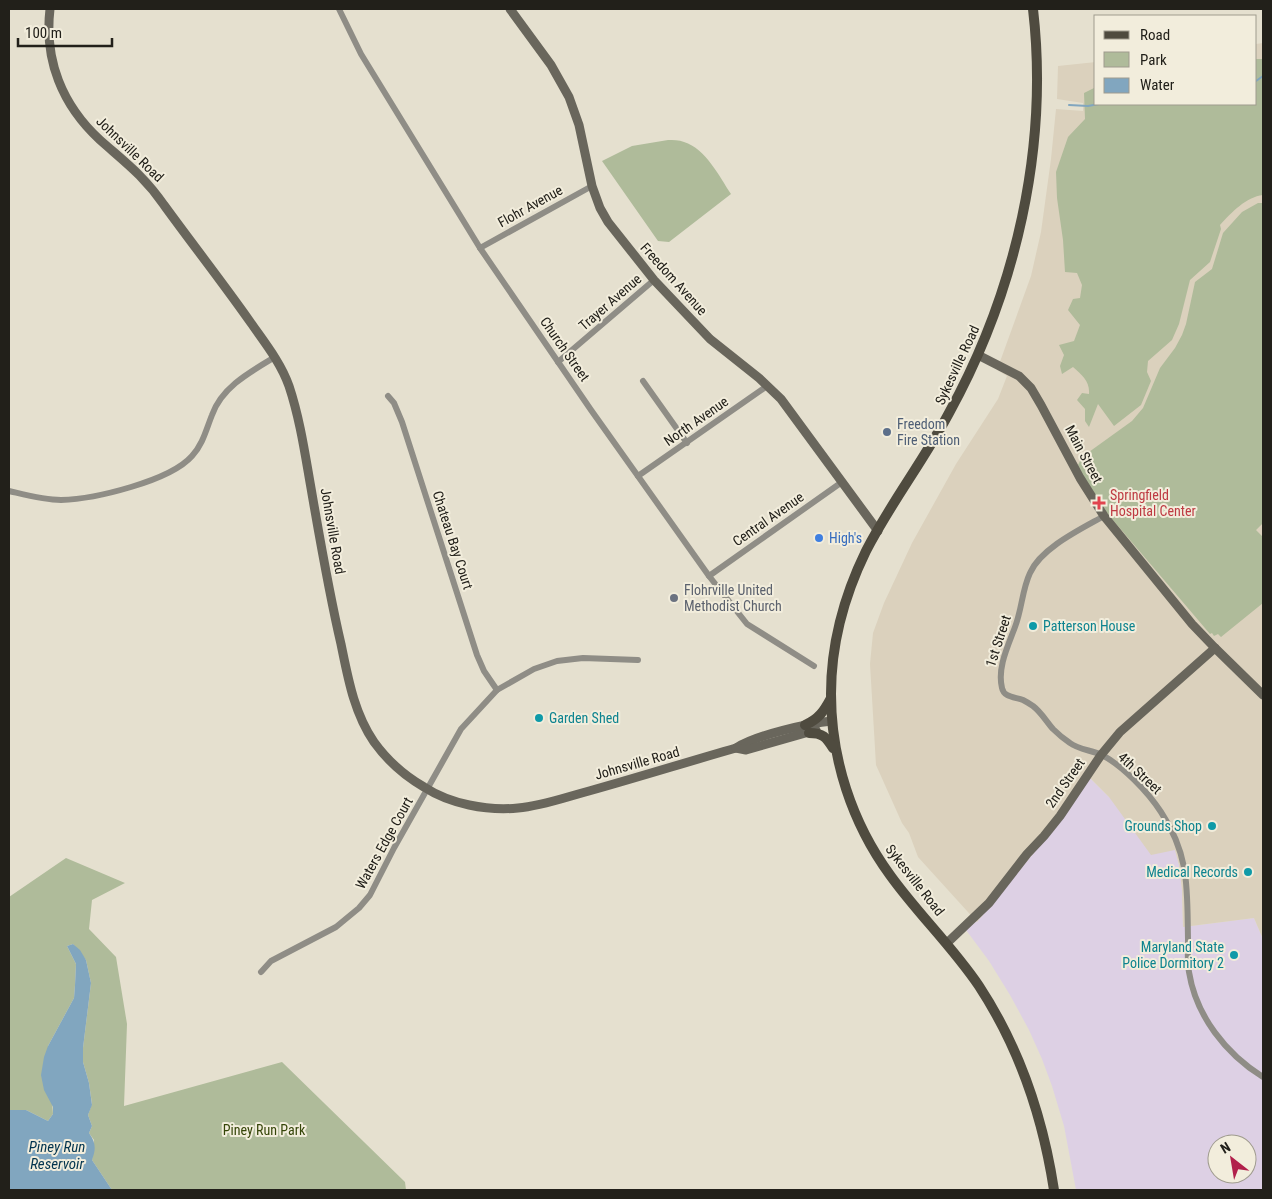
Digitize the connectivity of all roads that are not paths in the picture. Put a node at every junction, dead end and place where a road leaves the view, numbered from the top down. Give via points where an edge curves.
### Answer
1 (50, 9) edge
2 (339, 9) edge
3 (510, 9) edge
4 (1034, 9) edge
5 (592, 186) junction
6 (480, 248) junction
7 (654, 280) junction
8 (978, 355) junction
9 (275, 357) junction
10 (558, 362) junction
11 (643, 381) dead end
12 (767, 386) junction
13 (388, 396) dead end
14 (687, 443) junction
15 (638, 476) junction
16 (842, 482) junction
17 (9, 491) edge
18 (1104, 516) junction
19 (878, 530) junction
20 (709, 576) junction
21 (1215, 648) junction
22 (638, 660) dead end
23 (814, 666) dead end
24 (497, 690) junction
25 (1263, 695) edge
26 (831, 697) junction
27 (832, 721) junction
28 (807, 729) junction
29 (837, 755) junction
30 (1102, 755) junction
31 (427, 790) junction
32 (948, 943) junction
33 (262, 972) dead end
34 (1263, 1077) edge
35 (1054, 1190) edge

1 - 9 street, Johnsville Road via 49,48 58,83 67,101 85,124 149,184
2 - 6 street, Church Street via 369,68
3 - 5 street, Freedom Avenue via 569,97
4 - 8 main road, Sykesville Road via 1037,96 1030,175 1012,257
5 - 6 street, Flohr Avenue
5 - 7 street, Freedom Avenue via 608,222
6 - 10 street, Church Street
7 - 10 street, Trayer Avenue
7 - 12 street, Freedom Avenue via 710,338
8 - 18 street, Main Street via 1019,376 1031,388
8 - 19 main road, Sykesville Road via 940,430
9 - 17 street via 224,394 196,451 166,475 77,499 41,498
9 - 31 street, Johnsville Road via 289,386 295,409 356,708 374,741 388,758
10 - 15 street, Church Street
11 - 14 street
12 - 14 street, North Avenue
12 - 16 street, Freedom Avenue via 781,399
13 - 24 street, Chateau Bay Court via 402,422 477,655
14 - 15 street, North Avenue
15 - 20 street, Church Street
16 - 19 street, Freedom Avenue
16 - 20 street, Central Avenue
18 - 21 street, Main Street
18 - 30 street, 1st Street via 1045,553 1030,572 1021,612 1000,675 1005,695 1024,700 1038,710 1072,744
19 - 26 main road, Sykesville Road via 845,603 835,644
20 - 23 street, Church Street via 747,624
21 - 25 street, Main Street
21 - 30 street, 2nd Street via 1120,732
22 - 24 street, Waters Edge Court via 584,658 558,661 534,669
24 - 31 street, Waters Edge Court via 462,729
26 - 27 main road, Sykesville Road
26 - 28 main road via 824,712
27 - 28 street, Johnsville Road
27 - 29 main road, Sykesville Road
28 - 29 main road via 824,735
28 - 31 street, Johnsville Road via 750,741 736,748 599,788 520,808 479,807
29 - 32 main road, Sykesville Road via 853,808 876,854 906,896
30 - 32 street, 2nd Street via 1044,836 989,903
30 - 34 street, 4th Street via 1142,788 1169,825 1183,857 1187,885 1189,972 1194,992 1202,1013 1216,1034
31 - 33 street, Waters Edge Court via 370,895 359,908 336,927 271,961
32 - 35 main road, Sykesville Road via 981,989 1012,1046 1032,1097

